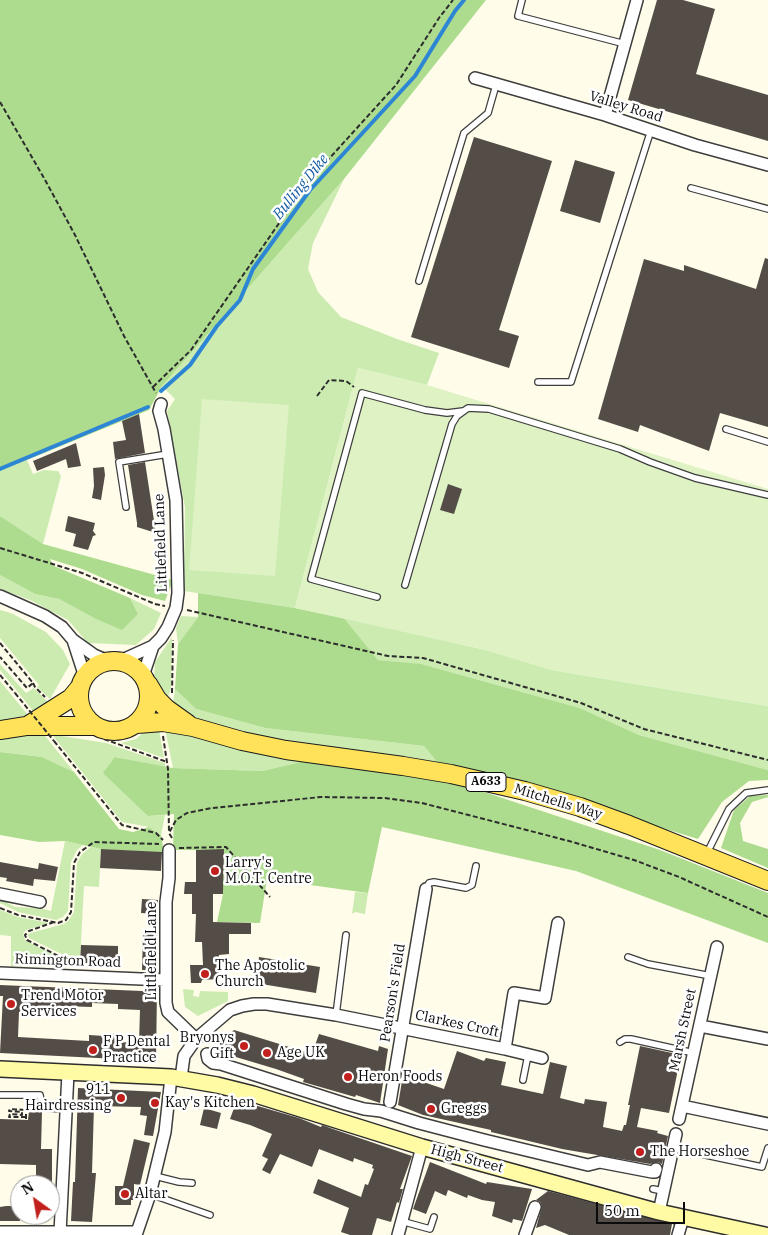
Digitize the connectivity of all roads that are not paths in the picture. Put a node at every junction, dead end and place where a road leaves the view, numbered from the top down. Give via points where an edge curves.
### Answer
1 (522, 0) edge
2 (634, 1) edge
3 (625, 44) junction
4 (475, 78) dead end
5 (496, 84) junction
6 (606, 115) junction
7 (651, 130) junction
8 (768, 165) edge
9 (691, 188) dead end
10 (768, 210) edge
11 (419, 280) dead end
12 (538, 382) dead end
13 (161, 404) road end
14 (463, 411) junction
15 (726, 429) dead end
16 (768, 442) edge
17 (168, 454) junction
18 (768, 494) edge
19 (126, 507) dead end
20 (405, 585) dead end
21 (0, 596) edge
22 (377, 596) dead end
23 (73, 640) junction
24 (153, 646) junction
25 (115, 662) junction
26 (145, 680) junction
27 (83, 682) junction
28 (165, 715) junction
29 (137, 724) junction
30 (26, 726) junction
31 (96, 726) junction
32 (0, 730) edge
33 (768, 790) edge
34 (172, 846) road end
35 (706, 855) junction
36 (476, 866) dead end
37 (768, 881) edge
38 (426, 889) joint
39 (0, 894) edge
40 (40, 902) dead end
41 (558, 923) dead end
42 (346, 935) dead end
43 (717, 947) dead end
44 (628, 957) dead end
45 (0, 973) edge
46 (710, 976) junction
47 (165, 980) junction
48 (336, 1015) junction
49 (700, 1026) junction
50 (403, 1028) junction
51 (196, 1039) junction
52 (768, 1039) edge
53 (620, 1042) dead end
54 (505, 1049) junction
55 (694, 1053) junction
56 (207, 1054) dead end
57 (528, 1055) junction
58 (542, 1058) dead end
59 (0, 1069) edge
60 (68, 1073) junction
61 (176, 1077) junction
62 (523, 1080) dead end
63 (0, 1095) edge
64 (390, 1102) dead end
65 (682, 1106) junction
66 (66, 1110) junction
67 (679, 1119) dead end
68 (768, 1124) edge
69 (676, 1134) dead end
70 (422, 1147) junction
71 (673, 1148) junction
72 (768, 1148) edge
73 (656, 1168) dead end
74 (155, 1176) junction
75 (192, 1183) dead end
76 (150, 1194) junction
77 (534, 1207) dead end
78 (659, 1212) junction
79 (210, 1215) dead end
80 (434, 1217) dead end
81 (684, 1218) junction
82 (401, 1221) junction
83 (0, 1232) edge
84 (60, 1233) junction
85 (747, 1233) edge
86 (136, 1234) edge
87 (398, 1235) edge
88 (525, 1235) edge
89 (678, 1235) edge
90 (765, 1235) edge

1 - 3 lane via 518,16
2 - 3 street
3 - 6 street
4 - 5 street, Valley Road
5 - 6 street, Valley Road
5 - 11 lane via 488,113 464,134
6 - 7 street, Valley Road
7 - 8 street, Valley Road
7 - 12 lane via 571,382
9 - 10 lane
13 - 17 street, Littlefield Lane via 159,411
14 - 18 lane via 468,408 489,410 620,449 695,478
14 - 20 lane via 452,424
14 - 22 lane via 425,410 362,393 311,579
15 - 16 lane
17 - 19 lane via 119,462
17 - 24 street, Littlefield Lane via 176,500 178,593 168,627
21 - 23 street via 45,616
23 - 25 street via 94,654
23 - 27 street
24 - 25 street, Littlefield Lane
24 - 26 street, Littlefield Lane
25 - 26 main road via 137,669
25 - 27 main road via 93,669
26 - 28 main road, Mitchells Way / A633
26 - 29 main road via 150,693 148,707
27 - 30 main road via 71,698
27 - 31 main road via 79,698 82,709
28 - 29 main road
28 - 35 main road, Mitchells Way / A633 via 242,741 412,768 526,791 580,807
29 - 31 main road via 118,731 106,731
30 - 31 main road
30 - 32 main road
33 - 35 lane via 746,792 729,809
34 - 47 street, Littlefield Lane via 166,902
35 - 37 main road, Mitchells Way / A633
36 - 38 lane via 472,885 466,888 434,882 429,883
38 - 50 street, Pearson's Field
39 - 40 street
41 - 54 street, Clarkes Croft via 545,998 514,993
42 - 48 lane
43 - 46 street, Marsh Street
44 - 46 lane
45 - 47 street, Rimington Road
46 - 49 street, Marsh Street
47 - 51 street, Littlefield Lane via 168,1012
48 - 50 street, Clarkes Croft
48 - 51 street, Clarkes Croft via 267,1004 242,1006 230,1010
49 - 52 street
49 - 55 street, Marsh Street
50 - 54 street, Clarkes Croft
50 - 64 street, Pearson's Field
51 - 61 street, Clarkes Croft via 184,1056
53 - 55 lane via 631,1039
54 - 57 street, Clarkes Croft
55 - 65 street, Marsh Street
56 - 73 street, High Street via 213,1063 419,1123 588,1165 600,1162 652,1172
57 - 58 street, Clarkes Croft
57 - 62 lane
59 - 60 street, High Street
60 - 61 street, High Street
60 - 66 street
61 - 70 street, High Street via 254,1094
61 - 74 street, Clarkes Croft
63 - 66 lane via 40,1096 46,1108
65 - 67 street, Marsh Street
65 - 68 street
66 - 84 street
69 - 71 street
70 - 78 street, High Street
70 - 82 street
71 - 72 lane via 762,1168
71 - 78 street via 658,1190
74 - 75 lane
74 - 76 street, Clarkes Croft
76 - 79 lane
76 - 86 street, Clarkes Croft
77 - 88 street
78 - 81 street, High Street
80 - 82 lane via 430,1229
81 - 85 street, High Street
81 - 89 street
82 - 87 street
83 - 84 street
84 - 86 street
85 - 90 street, High Street

